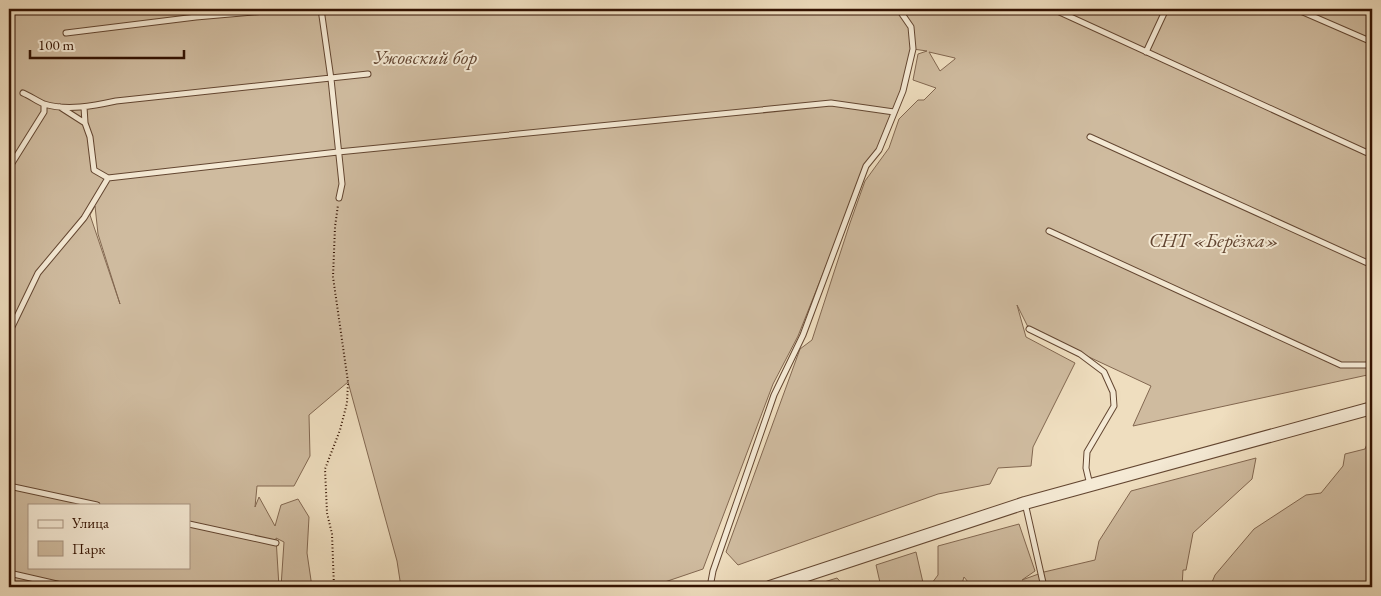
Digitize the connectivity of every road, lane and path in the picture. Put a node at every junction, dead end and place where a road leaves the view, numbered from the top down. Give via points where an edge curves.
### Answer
1 (289, 9) edge
2 (321, 9) edge
3 (1053, 9) edge
4 (1166, 9) edge
5 (1296, 9) edge
6 (900, 11) dead end
7 (66, 34) dead end
8 (1372, 42) edge
9 (1146, 52) junction
10 (368, 74) dead end
11 (331, 79) junction
12 (23, 93) dead end
13 (44, 104) junction
14 (58, 106) junction
15 (84, 107) junction
16 (894, 112) junction
17 (85, 123) junction
18 (1090, 137) dead end
19 (338, 152) junction
20 (1372, 156) edge
21 (9, 168) edge
22 (108, 178) junction
23 (339, 198) joint
24 (1049, 231) dead end
25 (1372, 264) edge
26 (1029, 329) dead end
27 (9, 333) edge
28 (1372, 366) edge
29 (1372, 408) edge
30 (1090, 485) junction
31 (9, 486) edge
32 (1025, 503) junction
33 (92, 504) edge
34 (190, 524) edge
35 (276, 543) dead end
36 (9, 573) edge
37 (70, 587) edge
38 (334, 587) edge
39 (710, 587) edge
40 (770, 587) edge
41 (1044, 587) edge

1 - 7 lane
2 - 11 lane
3 - 9 lane
4 - 9 lane
5 - 8 lane
6 - 16 lane via 911,27 913,49 903,91
9 - 20 lane
10 - 11 lane
11 - 15 lane
11 - 19 lane
12 - 13 lane
13 - 14 lane
13 - 21 lane via 44,112
14 - 15 lane
14 - 17 lane
15 - 17 lane
16 - 19 lane via 831,103
16 - 39 lane via 879,150 866,166 803,335 774,395
17 - 22 lane via 94,170
18 - 25 lane
19 - 22 lane
19 - 23 lane via 342,184
22 - 27 lane via 84,218 38,273
23 - 38 path via 333,277 348,382 340,430 325,469
24 - 28 lane via 1341,365
26 - 30 lane via 1080,354 1104,372 1113,392 1114,406 1087,452
29 - 30 street
30 - 32 street
31 - 33 lane
32 - 40 street
32 - 41 lane
34 - 35 lane
36 - 37 lane

